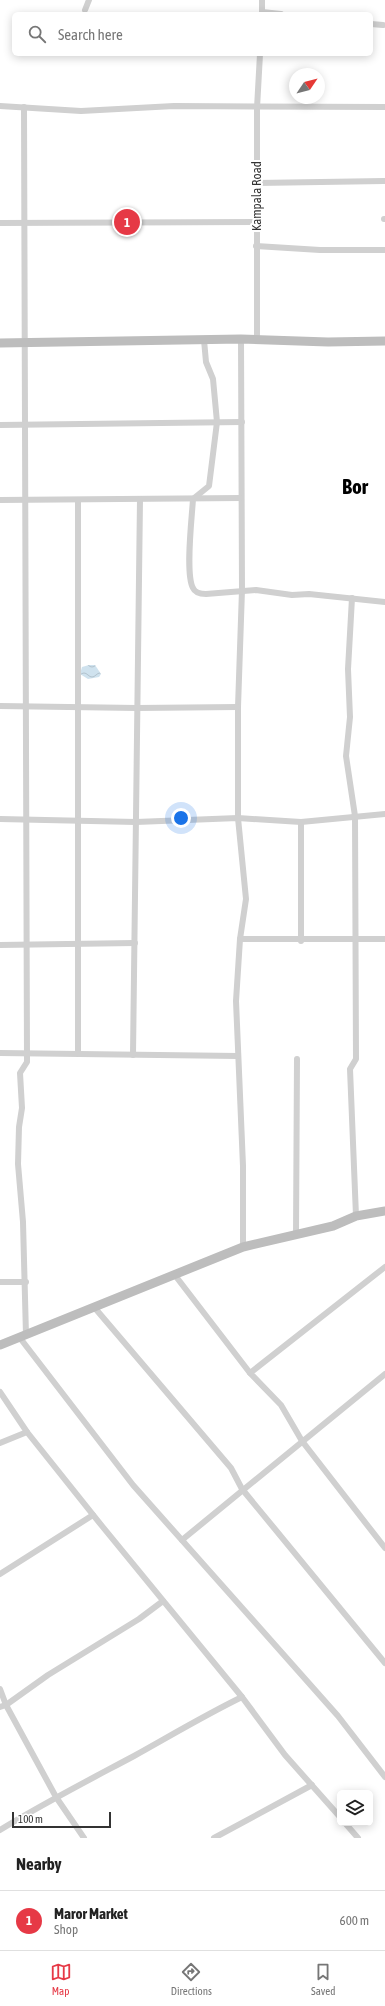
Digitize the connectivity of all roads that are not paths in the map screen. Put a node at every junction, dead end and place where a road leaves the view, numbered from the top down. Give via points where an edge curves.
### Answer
1 (89, 0) edge
2 (262, 0) edge
3 (85, 10) dead end
4 (262, 12) edge
5 (373, 24) edge
6 (383, 25) dead end
7 (260, 56) edge
8 (0, 106) edge
9 (385, 106) edge
10 (24, 107) junction
11 (257, 108) junction
12 (384, 181) edge
13 (257, 183) junction
14 (257, 222) junction
15 (0, 223) edge
16 (25, 223) junction
17 (256, 246) junction
18 (384, 250) edge
19 (241, 339) junction
20 (257, 339) junction
21 (204, 340) junction
22 (385, 341) edge
23 (25, 342) junction
24 (0, 343) edge
25 (217, 422) junction
26 (242, 422) junction
27 (26, 424) junction
28 (0, 425) edge
29 (241, 498) junction
30 (140, 499) junction
31 (193, 499) junction
32 (0, 500) edge
33 (26, 500) junction
34 (78, 500) junction
35 (242, 590) junction
36 (352, 598) junction
37 (385, 602) edge
38 (0, 706) edge
39 (25, 706) junction
40 (79, 707) junction
41 (238, 707) junction
42 (137, 708) junction
43 (385, 814) edge
44 (355, 816) junction
45 (238, 818) junction
46 (0, 819) edge
47 (25, 820) junction
48 (79, 821) junction
49 (136, 822) junction
50 (302, 822) junction
51 (240, 939) junction
52 (385, 939) edge
53 (356, 940) junction
54 (301, 941) junction
55 (135, 943) junction
56 (79, 944) junction
57 (0, 945) edge
58 (27, 945) junction
59 (0, 1053) edge
60 (28, 1053) junction
61 (78, 1054) junction
62 (134, 1055) junction
63 (238, 1056) junction
64 (297, 1059) dead end
65 (385, 1212) edge
66 (356, 1216) junction
67 (296, 1235) junction
68 (243, 1247) junction
69 (385, 1267) edge
70 (174, 1274) junction
71 (0, 1282) edge
72 (26, 1282) junction
73 (94, 1307) junction
74 (23, 1336) junction
75 (0, 1345) edge
76 (250, 1373) junction
77 (385, 1374) edge
78 (0, 1392) edge
79 (27, 1432) junction
80 (302, 1441) junction
81 (0, 1443) edge
82 (242, 1489) junction
83 (93, 1515) junction
84 (182, 1540) junction
85 (385, 1548) edge
86 (0, 1574) edge
87 (163, 1601) junction
88 (385, 1663) edge
89 (0, 1689) edge
90 (242, 1697) junction
91 (6, 1704) junction
92 (0, 1707) edge
93 (385, 1777) edge
94 (312, 1785) junction
95 (56, 1797) junction
96 (337, 1814) edge
97 (348, 1826) edge
98 (0, 1830) edge
99 (84, 1838) edge
100 (214, 1838) edge
101 (358, 1838) edge

1 - 3 street
2 - 4 street
5 - 6 street
7 - 11 street, Kampala Road
8 - 10 street
9 - 11 street
10 - 11 street via 81,111 167,106
10 - 16 street
11 - 13 street, Kampala Road
12 - 13 street
13 - 14 street, Kampala Road
14 - 16 street
14 - 17 street, Kampala Road
15 - 16 street
16 - 23 street
17 - 18 street
17 - 20 street, Kampala Road
19 - 20 street
19 - 21 street
19 - 26 street
20 - 22 street
21 - 23 street
21 - 25 street via 206,362 213,379
23 - 24 street
23 - 27 street
25 - 26 street
25 - 27 street
25 - 31 street via 209,486
26 - 29 street
27 - 28 street
27 - 33 street
29 - 31 street
29 - 35 street
30 - 31 street
30 - 34 street
30 - 42 street
31 - 35 street via 190,553 193,589 206,594
32 - 33 street
33 - 34 street
33 - 39 street
34 - 40 street
35 - 36 street
35 - 41 street
36 - 37 street
36 - 44 street via 348,669 350,717 346,756
38 - 39 street
39 - 40 street
39 - 47 street
40 - 42 street
40 - 48 street
41 - 42 street
41 - 45 street
42 - 49 street
43 - 44 street
44 - 50 street
44 - 53 street
45 - 49 street
45 - 50 street
45 - 51 street via 246,885
46 - 47 street
47 - 48 street
47 - 58 street
48 - 49 street
48 - 56 street
49 - 55 street
50 - 54 street
51 - 54 street
51 - 63 street via 236,1000
52 - 53 street
53 - 54 street
53 - 66 street via 356,1059 350,1069
55 - 56 street
55 - 62 street
56 - 58 street
56 - 61 street
57 - 58 street
58 - 60 street
59 - 60 street
60 - 61 street
60 - 72 street via 27,1062 20,1074 22,1108 18,1164 24,1222
61 - 62 street
62 - 63 street
63 - 68 street via 243,1166
64 - 67 street
65 - 66 street
66 - 67 street via 333,1226
67 - 68 street
68 - 70 street
69 - 76 street
70 - 73 street
70 - 76 street
71 - 72 street
72 - 74 street
73 - 74 street
73 - 82 street via 231,1468
74 - 75 street
74 - 84 street via 133,1485
76 - 80 street via 281,1405
77 - 80 street
78 - 79 street
79 - 81 street
79 - 83 street
80 - 82 street
80 - 85 street
82 - 84 street
82 - 88 street
83 - 86 street
83 - 87 street
84 - 93 street via 338,1716
87 - 90 street
87 - 91 street
89 - 91 street
90 - 94 street
90 - 95 street
91 - 92 street
91 - 95 street
94 - 96 street
94 - 100 street
95 - 98 street
95 - 99 street
97 - 101 street

